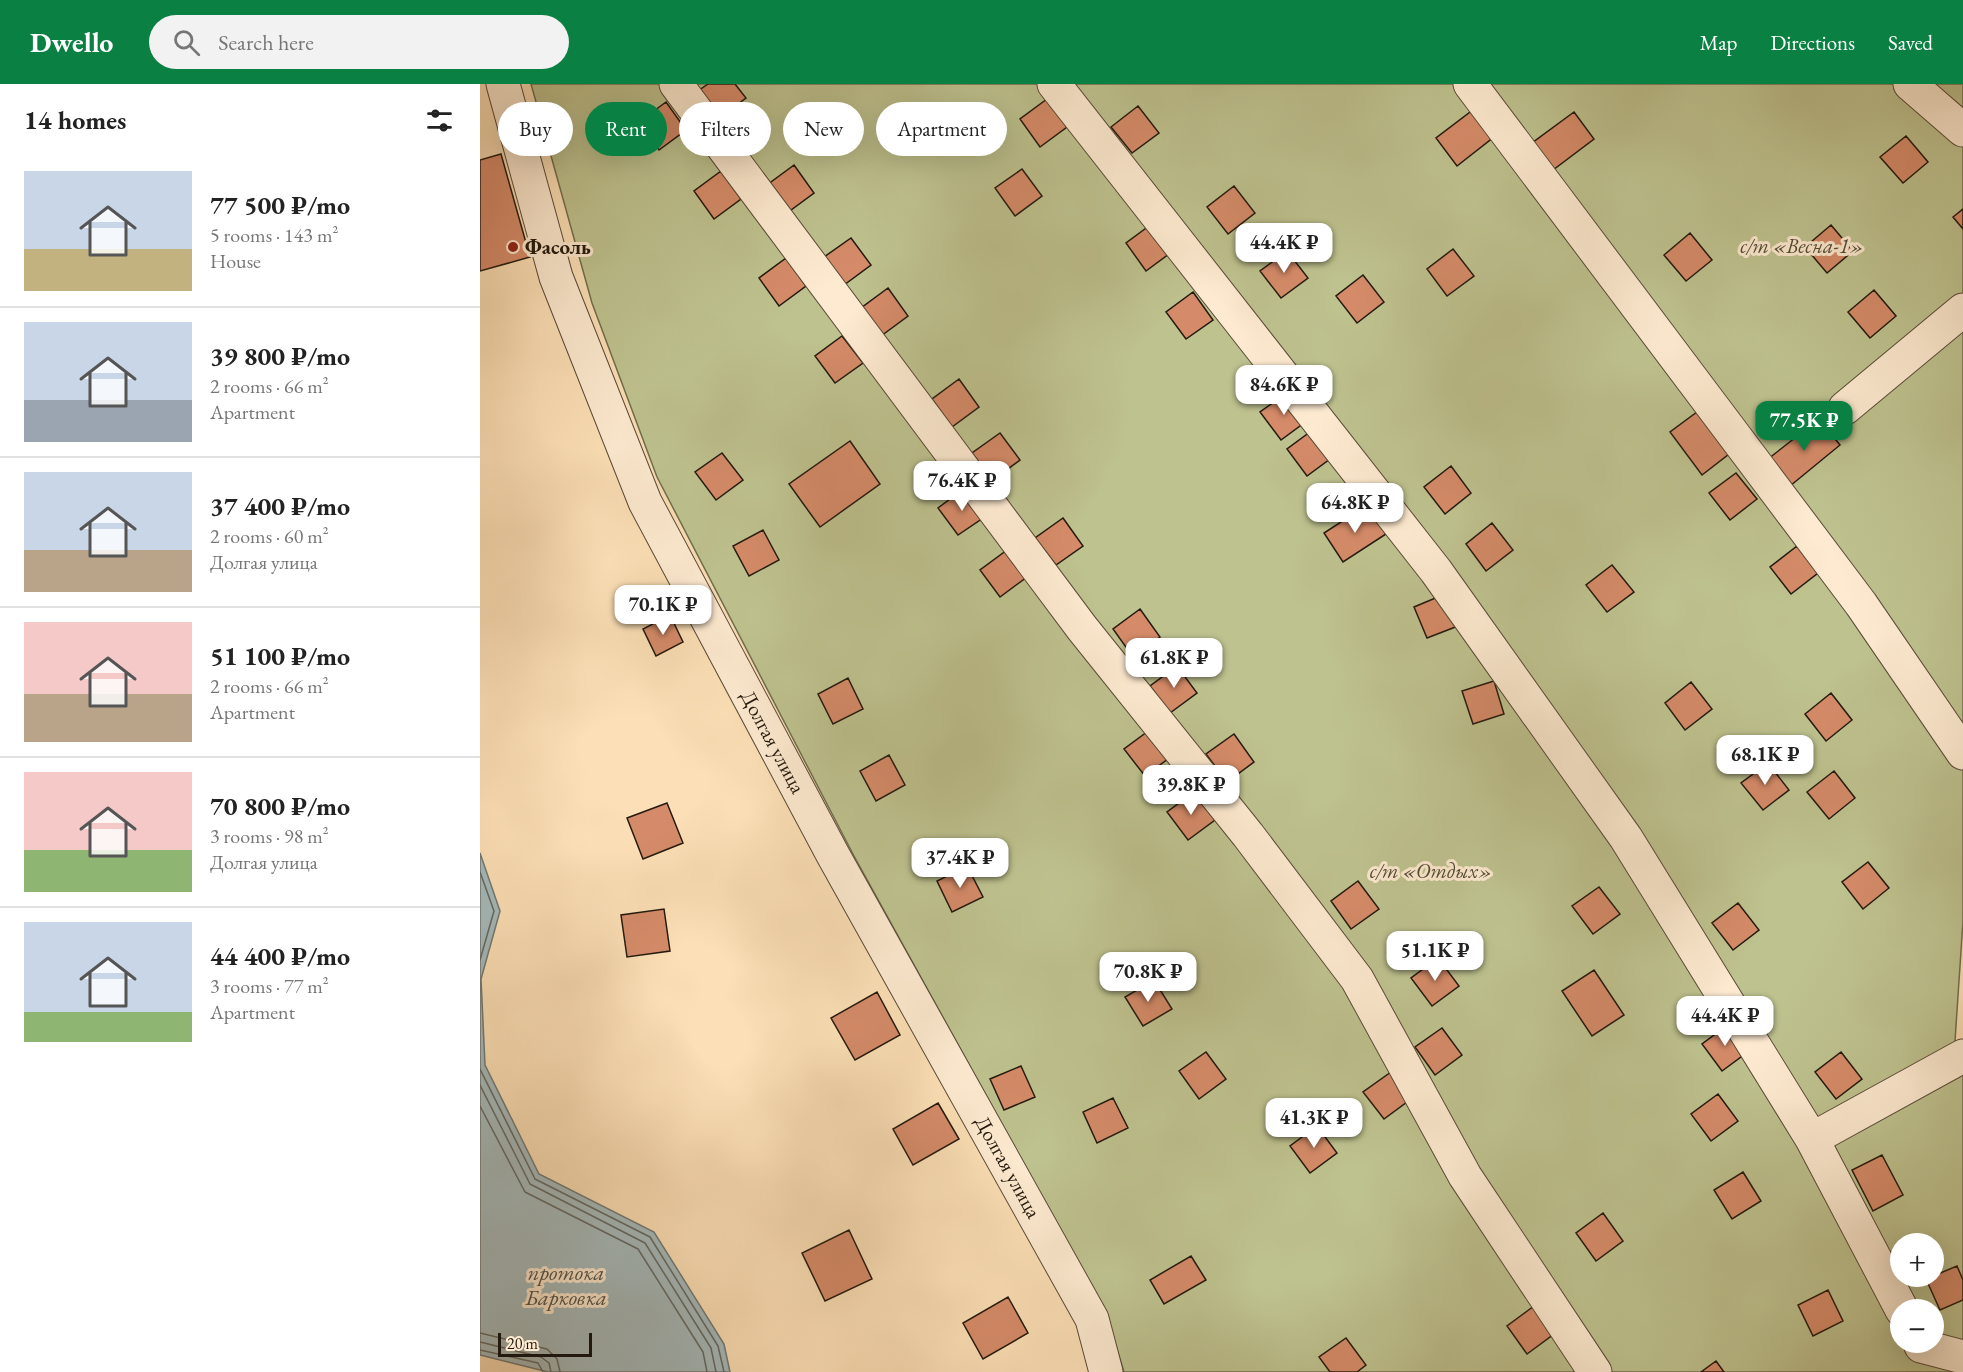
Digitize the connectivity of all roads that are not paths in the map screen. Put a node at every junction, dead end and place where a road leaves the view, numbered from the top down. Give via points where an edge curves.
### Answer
1 (503, 84) edge
2 (676, 84) edge
3 (1054, 84) edge
4 (1470, 84) edge
5 (1910, 84) edge
6 (1963, 130) edge
7 (1963, 310) edge
8 (1845, 408) dead end
9 (1963, 753) edge
10 (1963, 1056) edge
11 (1812, 1139) junction
12 (1896, 1299) edge
13 (1926, 1353) edge
14 (1963, 1357) edge
15 (1106, 1372) edge
16 (1595, 1372) edge

1 - 15 street, Долгая улица via 556,277 645,502 833,855 1092,1319
2 - 16 street via 1074,618 1248,835 1357,979 1465,1176
3 - 11 street via 1436,571 1626,838
4 - 9 street via 1861,604
5 - 6 street
7 - 8 street
10 - 11 street
11 - 12 street
13 - 14 street

